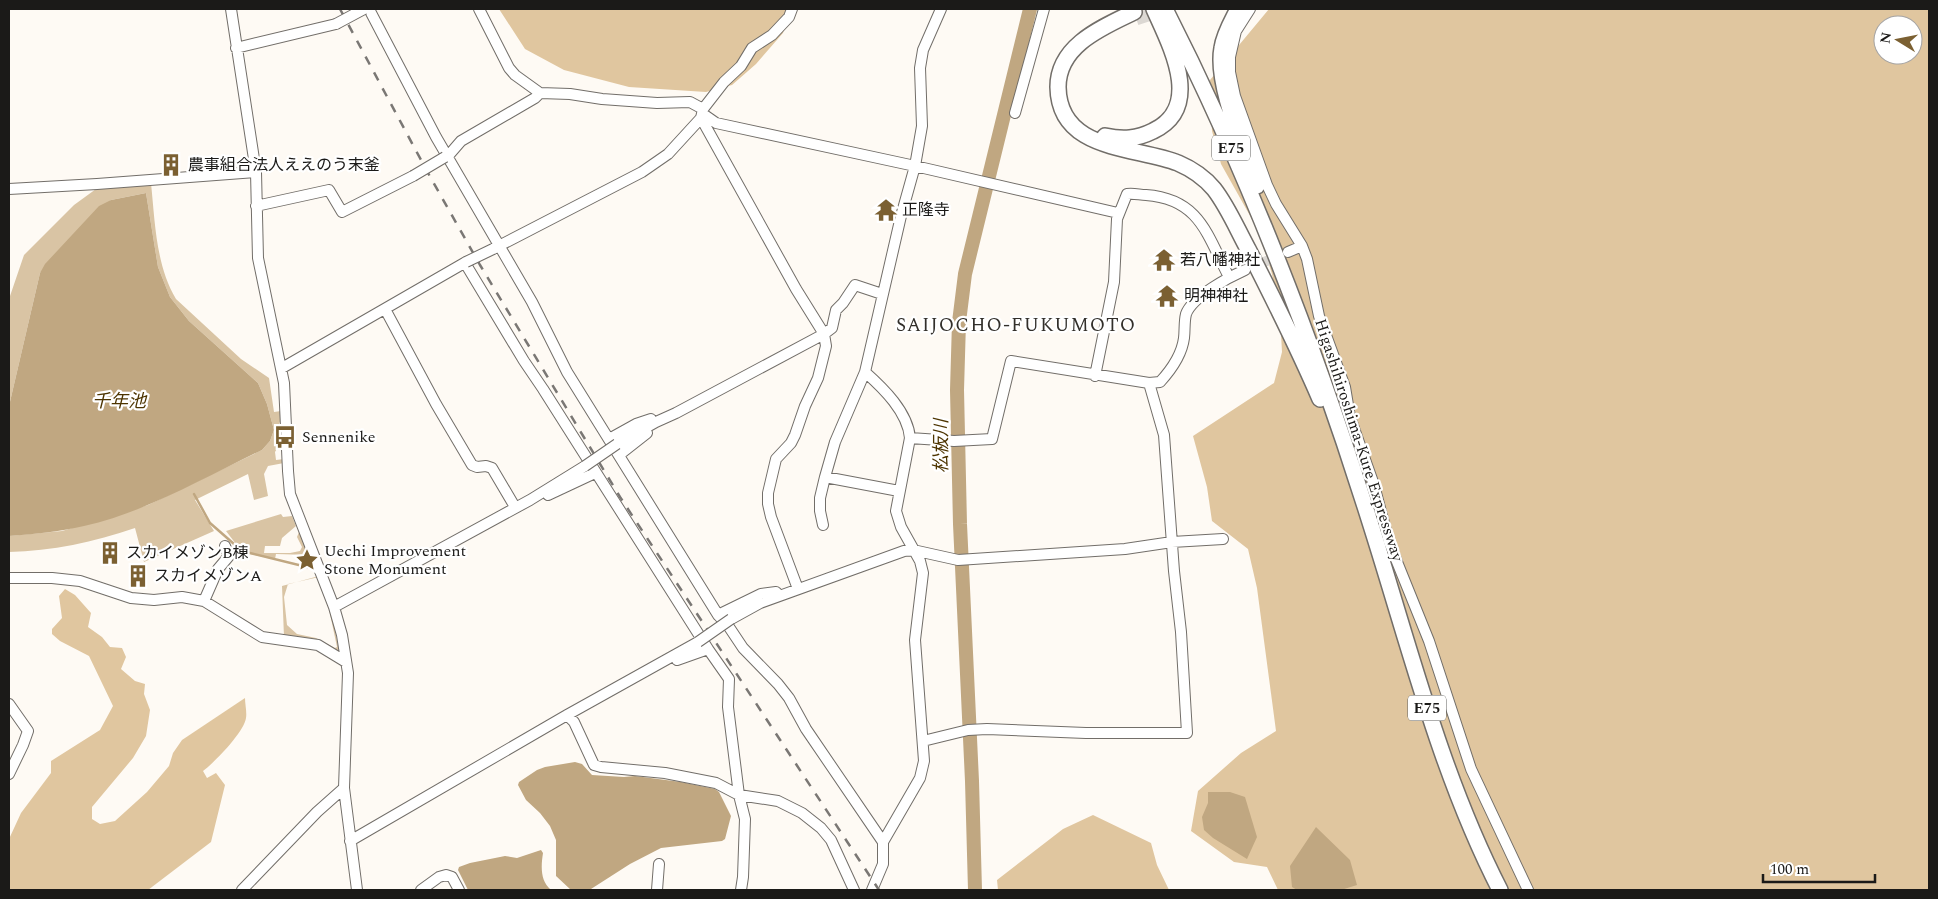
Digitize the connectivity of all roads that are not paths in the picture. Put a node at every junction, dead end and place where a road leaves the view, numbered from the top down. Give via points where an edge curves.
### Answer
1 (231, 9) edge
2 (364, 9) edge
3 (369, 9) edge
4 (479, 9) edge
5 (792, 9) edge
6 (941, 9) edge
7 (1044, 9) edge
8 (1154, 9) edge
9 (1165, 9) edge
10 (1238, 9) edge
11 (1250, 9) edge
12 (236, 48) junction
13 (540, 93) junction
14 (1016, 113) dead end
15 (702, 114) junction
16 (446, 156) junction
17 (914, 166) junction
18 (256, 172) junction
19 (9, 189) edge
20 (256, 206) junction
21 (1118, 212) junction
22 (1302, 246) junction
23 (496, 247) junction
24 (1288, 252) tunnel mouth
25 (466, 263) junction
26 (1245, 270) tunnel mouth
27 (1229, 277) junction
28 (1290, 291) junction
29 (882, 294) junction
30 (385, 308) junction
31 (824, 334) junction
32 (282, 368) junction
33 (865, 372) junction
34 (1095, 376) junction
35 (1148, 383) junction
36 (910, 438) junction
37 (615, 446) junction
38 (595, 473) junction
39 (825, 477) junction
40 (899, 491) junction
41 (530, 500) junction
42 (515, 507) junction
43 (1370, 520) junction
44 (823, 525) dead end
45 (1223, 539) dead end
46 (1172, 542) junction
47 (225, 546) dead end
48 (913, 550) junction
49 (924, 557) junction
50 (9, 578) edge
51 (798, 589) junction
52 (780, 596) junction
53 (204, 601) junction
54 (334, 607) junction
55 (718, 615) junction
56 (708, 649) junction
57 (346, 662) junction
58 (653, 669) junction
59 (9, 704) edge
60 (567, 715) junction
61 (923, 741) junction
62 (9, 774) edge
63 (344, 788) junction
64 (739, 795) junction
65 (350, 841) junction
66 (883, 842) junction
67 (659, 864) dead end
68 (242, 890) edge
69 (357, 890) edge
70 (421, 890) edge
71 (459, 890) edge
72 (657, 890) edge
73 (741, 890) edge
74 (854, 890) edge
75 (872, 890) edge
76 (1500, 890) edge
77 (1528, 890) edge

1 - 12 street
2 - 12 street, bridge via 336,24
3 - 16 street
4 - 13 street via 509,68
5 - 15 street via 772,35 752,48
6 - 17 street via 923,50 920,68 922,126
7 - 14 street
8 - 43 highway via 1172,49 1181,88 1178,104 1170,118 1160,128 1142,136 1122,139 1090,128 1068,102 1067,78 1072,62 1102,35 1135,15 1095,31 1067,57 1060,70 1058,85 1064,114 1089,138 1115,148 1178,163 1199,174 1215,190 1259,270 1310,376
9 - 28 highway, Higashihiroshima-Kure Expressway / E75 via 1216,115
10 - 28 highway via 1226,31 1222,49 1224,88
11 - 22 street via 1232,44 1232,85 1266,185
12 - 18 street
13 - 15 street via 648,102 690,102
13 - 16 street via 461,141
15 - 17 street via 716,123
15 - 23 street via 668,154 642,172
15 - 31 street via 796,289
16 - 20 street, bridge via 342,212 329,190
16 - 23 street
17 - 21 street
17 - 29 street
18 - 19 street
18 - 20 street
20 - 32 street via 258,258
21 - 27 street via 1127,194 1158,196 1181,204 1192,211 1201,224
21 - 34 street via 1114,282
22 - 24 street
22 - 77 street via 1319,316 1345,387 1350,418 1389,542 1429,641 1472,769
23 - 25 street, bridge
23 - 37 street via 532,302 568,372
25 - 30 street
25 - 38 street
26 - 27 street
27 - 35 street via 1193,304 1187,312 1179,355 1160,382
28 - 43 highway, Higashihiroshima-Kure Expressway / E75
29 - 31 street via 855,285 836,310 832,328
29 - 33 street
30 - 32 street
30 - 42 street via 472,465 492,468
31 - 37 street
31 - 51 street via 826,346 818,378 795,434 776,459 768,493 770,517
32 - 54 street via 290,494
33 - 36 street via 889,393 910,428
33 - 39 street
34 - 35 street
34 - 36 street via 1011,361 992,439
35 - 46 street via 1164,435
36 - 40 street
37 - 41 street, bridge
37 - 55 street
38 - 41 street via 532,503
38 - 56 street
39 - 40 street
39 - 44 street via 820,498
40 - 48 street via 896,511
41 - 42 street
42 - 54 street
43 - 76 highway, Higashihiroshima-Kure Expressway / E75 via 1433,726 1458,797
45 - 46 street
46 - 49 street via 1125,549 958,560
46 - 61 street via 1186,733 986,729
47 - 53 street via 229,556 218,569
48 - 49 street
48 - 51 street
49 - 61 street via 914,640
50 - 53 street via 80,581 131,598 182,597
51 - 52 street
52 - 55 street via 776,592 761,594
52 - 58 street, bridge via 731,619
53 - 57 street via 262,637 318,645
54 - 57 street
55 - 66 street via 789,698 806,729
56 - 58 street
56 - 64 street via 729,679 728,707
57 - 63 street
58 - 60 street
59 - 62 street via 28,731
60 - 64 street via 574,722 594,765 666,773 716,783
60 - 65 street
61 - 66 street via 924,761 920,778
63 - 65 street
63 - 68 street
64 - 73 street via 745,818
64 - 74 street via 778,802 802,813 822,828 832,840
65 - 69 street
66 - 75 street via 883,864
67 - 72 street
70 - 71 street via 446,875 452,877

